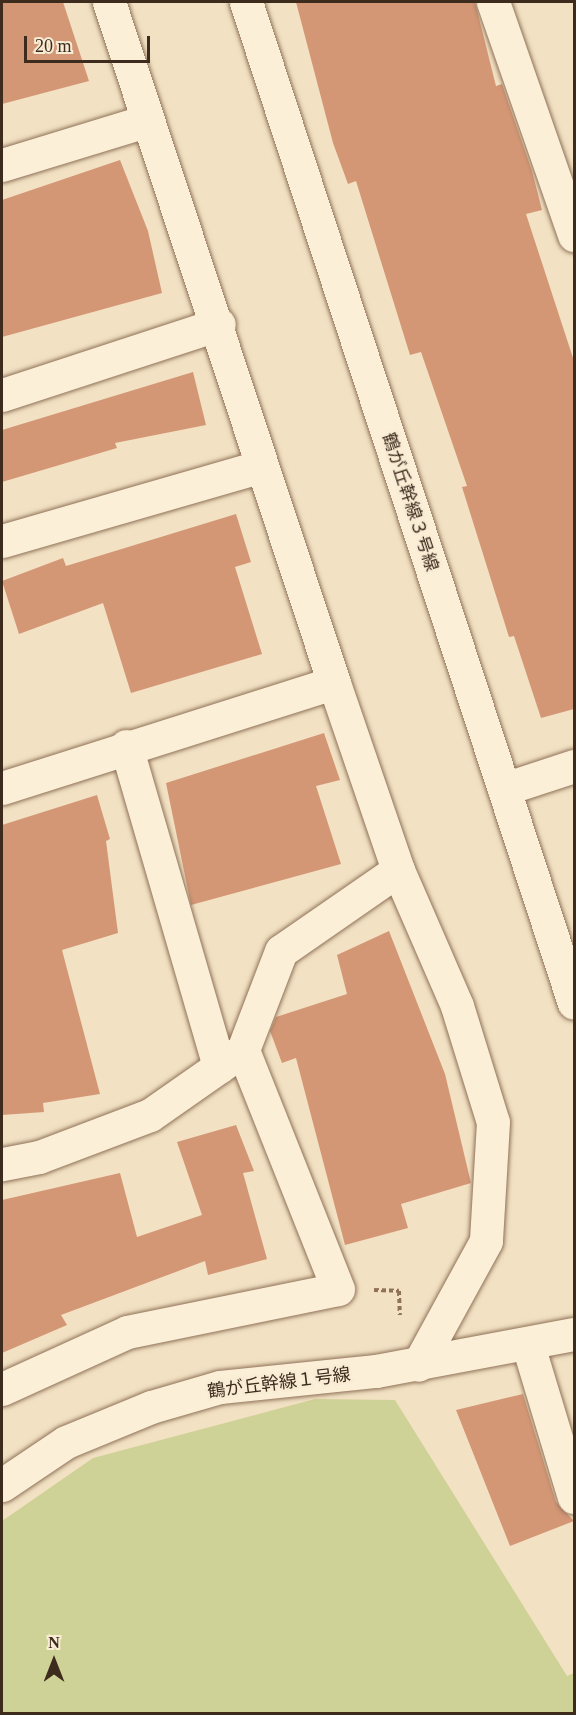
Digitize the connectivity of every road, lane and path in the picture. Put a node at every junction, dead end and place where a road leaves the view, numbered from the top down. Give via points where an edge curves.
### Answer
1 (109, 2) edge
2 (246, 2) edge
3 (493, 2) edge
4 (146, 121) junction
5 (2, 165) edge
6 (566, 186) edge
7 (574, 235) edge
8 (219, 324) junction
9 (2, 395) edge
10 (261, 466) junction
11 (2, 541) edge
12 (334, 683) junction
13 (126, 746) junction
14 (574, 766) edge
15 (2, 788) edge
16 (504, 789) junction
17 (399, 870) junction
18 (574, 1003) edge
19 (231, 1058) junction
20 (2, 1164) edge
21 (338, 1289) junction
22 (574, 1334) edge
23 (528, 1345) junction
24 (411, 1366) junction
25 (2, 1389) edge
26 (2, 1485) edge
27 (574, 1497) edge

1 - 4 street
2 - 16 street, 鶴が丘幹線３号線
3 - 6 street
4 - 5 street
4 - 8 street
6 - 7 street
8 - 9 street
8 - 10 street
10 - 11 street
10 - 12 street
12 - 13 street
12 - 17 street
13 - 15 street
13 - 19 street
14 - 16 street
16 - 18 street, 鶴が丘幹線３号線
17 - 19 street via 281,951
17 - 24 street via 457,1006 493,1122 486,1241
19 - 20 street via 150,1114 39,1157
19 - 21 street
21 - 24 path via 399,1291
21 - 25 street via 127,1332
22 - 23 street, 鶴が丘幹線１号線
23 - 24 street, 鶴が丘幹線１号線
23 - 27 street
24 - 26 street, 鶴が丘幹線１号線 via 200,1393 66,1442

